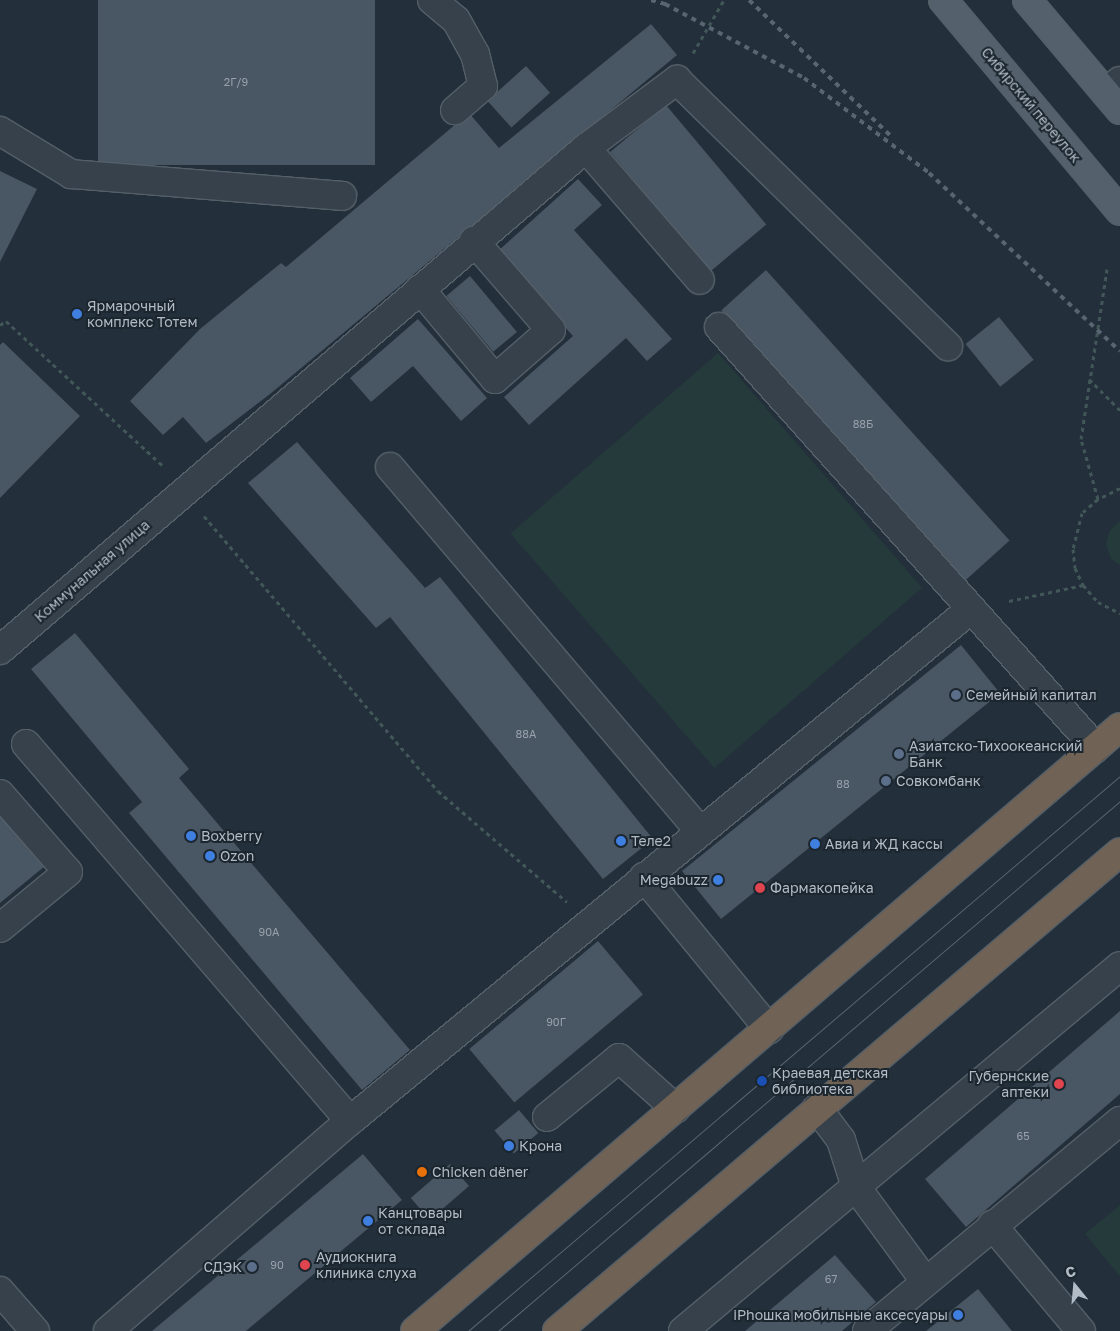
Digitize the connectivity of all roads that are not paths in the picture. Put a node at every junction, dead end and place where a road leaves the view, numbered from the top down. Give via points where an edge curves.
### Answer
1 (432, 0) edge
2 (943, 0) edge
3 (1027, 0) edge
4 (1115, 94) edge
5 (455, 110) dead end
6 (0, 131) edge
7 (586, 148) junction
8 (342, 196) dead end
9 (1120, 211) edge
10 (474, 241) junction
11 (700, 280) dead end
12 (420, 289) junction
13 (719, 327) dead end
14 (948, 346) dead end
15 (390, 467) dead end
16 (971, 609) junction
17 (0, 650) edge
18 (1120, 728) edge
19 (26, 744) dead end
20 (1096, 748) junction
21 (0, 794) edge
22 (699, 830) junction
23 (1120, 852) edge
24 (644, 877) junction
25 (0, 928) edge
26 (1120, 966) edge
27 (769, 1029) junction
28 (816, 1108) junction
29 (676, 1110) junction
30 (547, 1117) dead end
31 (1120, 1121) edge
32 (350, 1122) junction
33 (856, 1187) junction
34 (992, 1225) junction
35 (925, 1281) junction
36 (0, 1291) edge
37 (35, 1331) edge
38 (108, 1331) edge
39 (416, 1331) edge
40 (557, 1331) edge
41 (683, 1331) edge
42 (867, 1331) edge
43 (1081, 1331) edge

1 - 5 street via 456,20 475,54 483,86
2 - 9 main road, Сибирский переулок
3 - 4 main road
6 - 8 street via 71,174
7 - 10 street, Коммунальная улица
7 - 11 street
7 - 14 street, Коммунальная улица via 677,80
10 - 12 street, Коммунальная улица
10 - 12 street via 550,330 495,379
12 - 17 street, Коммунальная улица
13 - 16 street
15 - 22 street
16 - 20 street
16 - 22 street
18 - 20 highway
19 - 32 street
20 - 27 highway
21 - 25 street via 68,872
22 - 24 street
23 - 28 highway
24 - 27 street
24 - 32 street
26 - 33 street
27 - 29 highway
28 - 33 street via 841,1140
28 - 40 highway
29 - 30 street via 619,1058
29 - 39 highway
31 - 34 street
32 - 38 street
33 - 35 street
33 - 41 street
34 - 35 street
34 - 43 street
35 - 42 street
36 - 37 street

